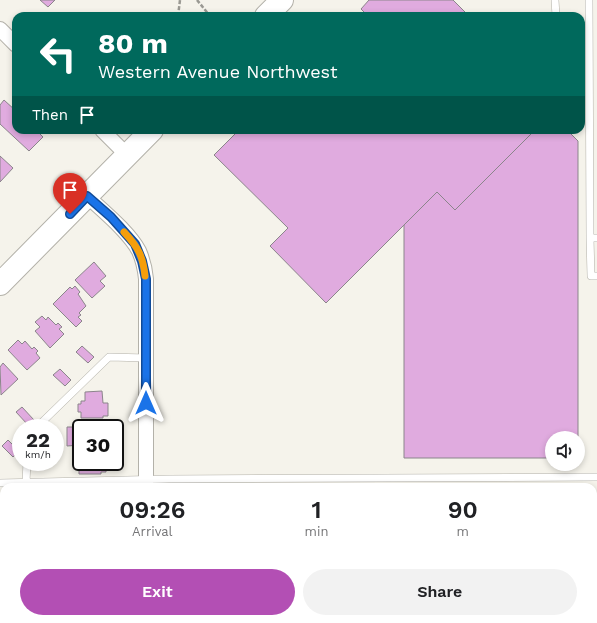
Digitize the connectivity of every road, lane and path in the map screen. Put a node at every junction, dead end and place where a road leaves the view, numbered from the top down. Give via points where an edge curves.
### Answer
1 (180, 0) edge
2 (197, 0) edge
3 (282, 0) edge
4 (555, 0) edge
5 (589, 0) edge
6 (178, 12) edge
7 (207, 12) edge
8 (270, 12) edge
9 (556, 12) edge
10 (0, 29) edge
11 (12, 41) edge
12 (106, 134) edge
13 (148, 134) edge
14 (128, 156) junction
15 (87, 196) junction
16 (593, 238) edge
17 (597, 276) edge
18 (0, 284) edge
19 (146, 358) junction
20 (45, 419) edge
21 (27, 471) edge
22 (597, 477) edge
23 (26, 482) junction
24 (0, 483) edge
25 (146, 483) edge

1 - 6 path
2 - 7 path
3 - 8 main road
4 - 9 lane
5 - 16 lane
10 - 11 street
12 - 14 street
13 - 14 main road
14 - 15 main road
15 - 18 main road
15 - 19 street via 111,217 139,252 146,279
16 - 17 lane via 591,276
19 - 20 lane via 109,357
19 - 25 street
21 - 23 lane
22 - 25 lane
23 - 24 lane
23 - 25 lane

